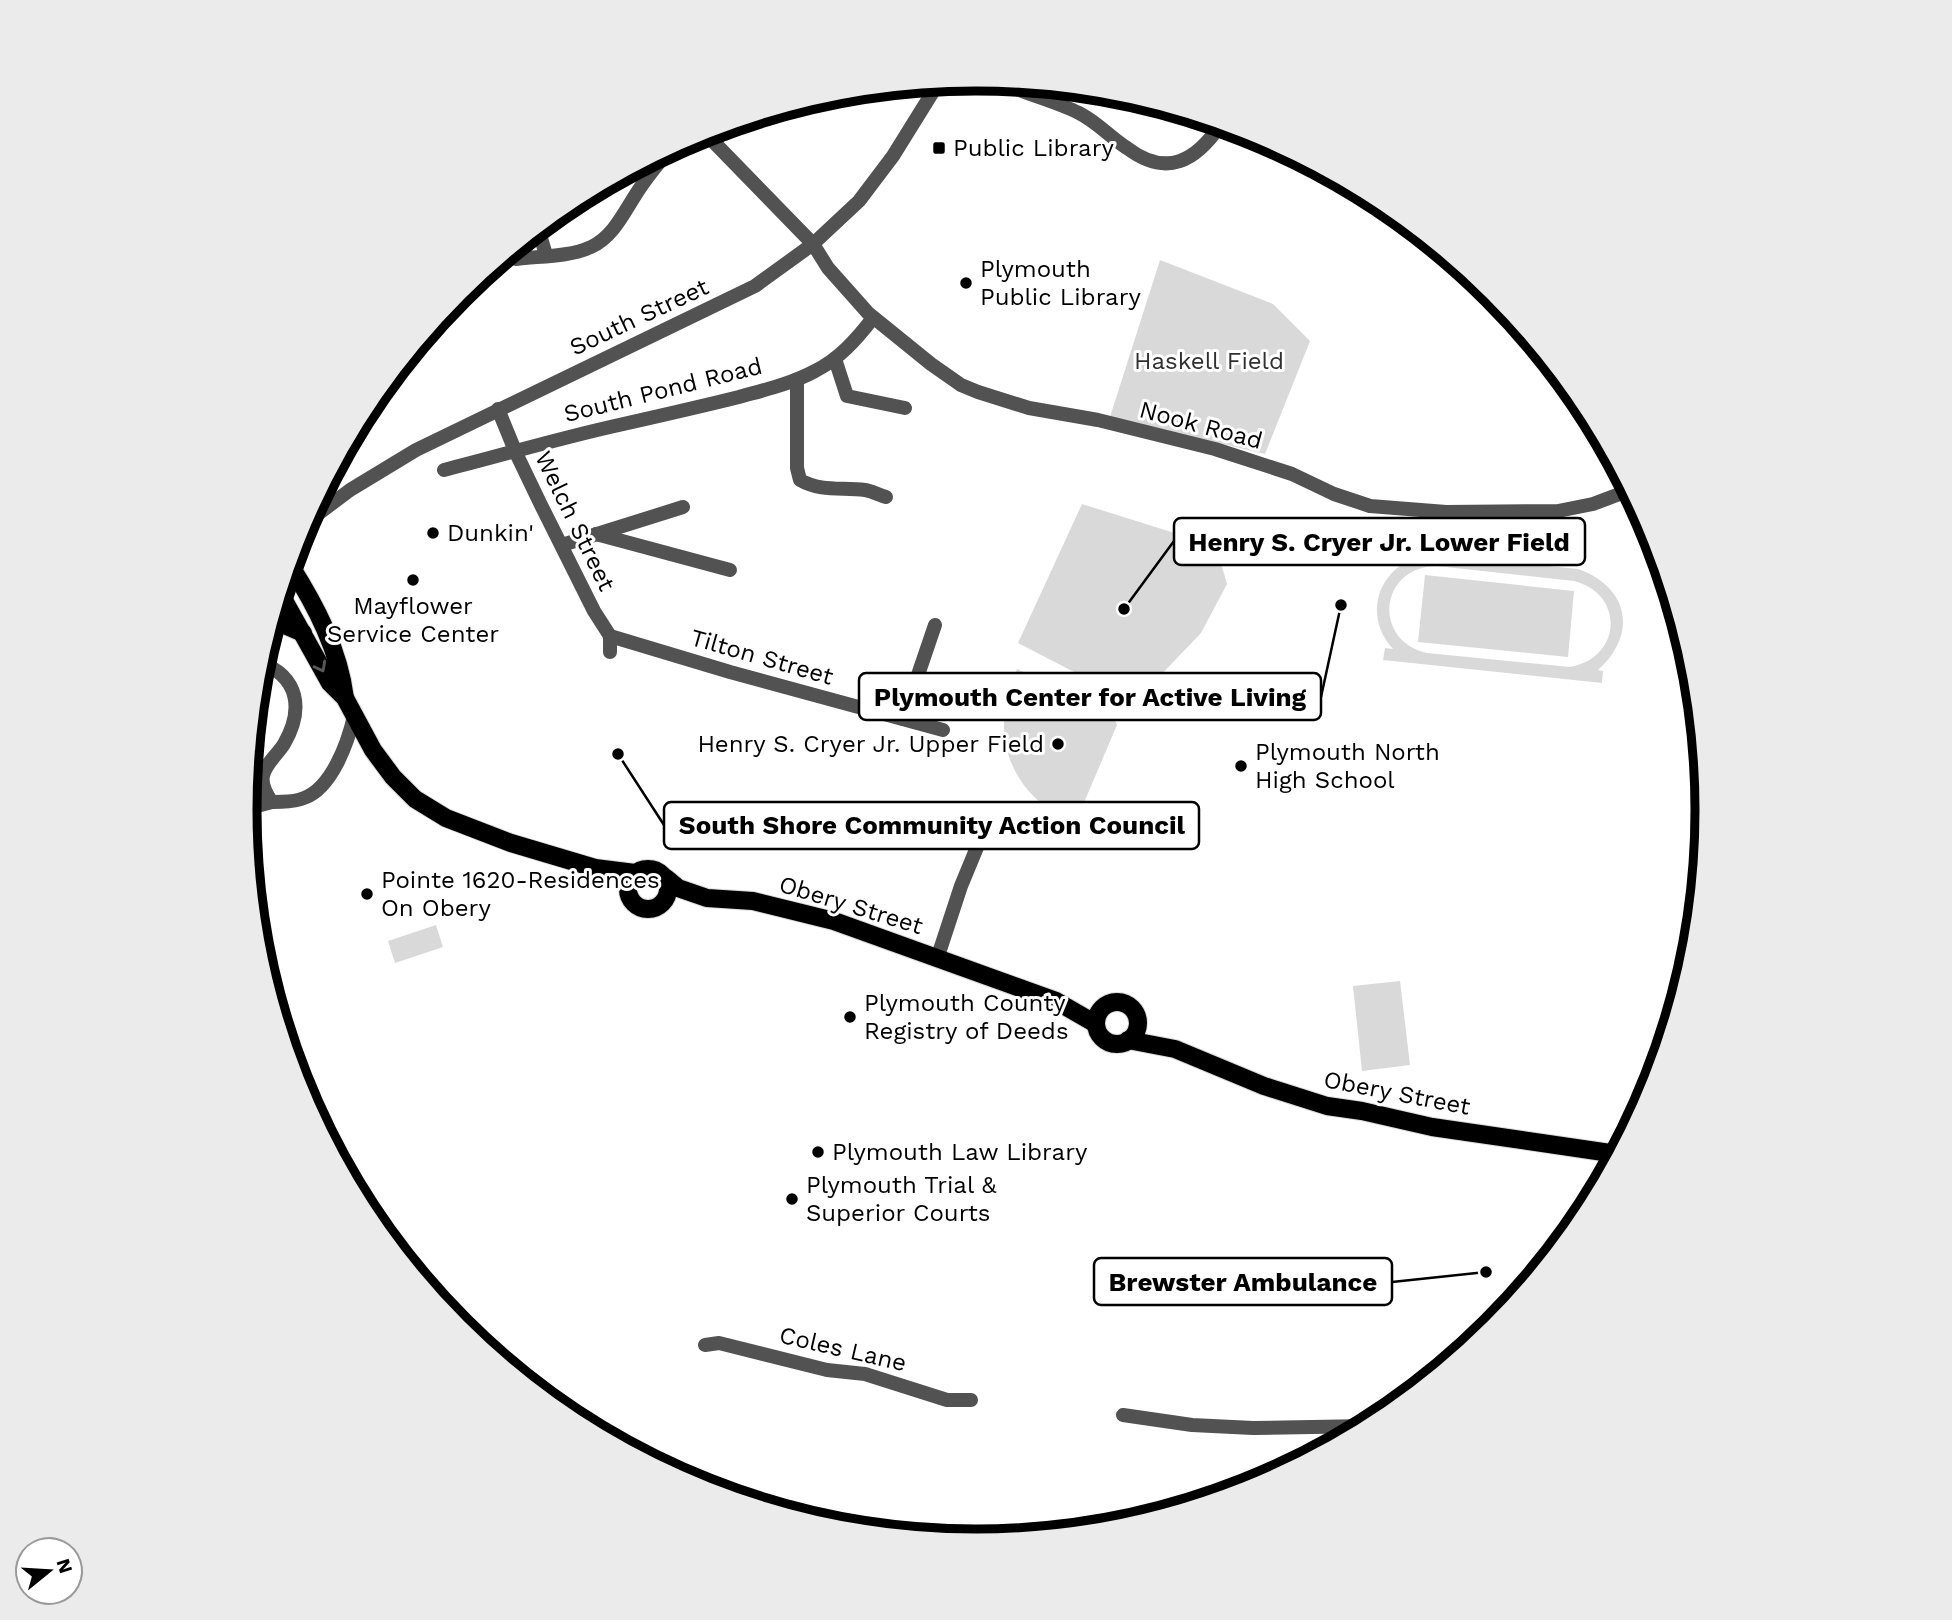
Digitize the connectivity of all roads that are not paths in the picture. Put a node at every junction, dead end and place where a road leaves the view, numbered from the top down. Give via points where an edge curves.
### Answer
1 (932, 93) edge
2 (1027, 93) edge
3 (1215, 132) edge
4 (713, 141) edge
5 (657, 165) edge
6 (541, 238) edge
7 (813, 244) junction
8 (546, 255) junction
9 (516, 259) dead end
10 (873, 318) junction
11 (835, 359) junction
12 (797, 380) junction
13 (905, 408) dead end
14 (498, 410) junction
15 (516, 453) junction
16 (444, 470) dead end
17 (1622, 493) edge
18 (886, 497) dead end
19 (683, 507) dead end
20 (323, 511) edge
21 (596, 534) junction
22 (562, 545) junction
23 (730, 570) dead end
24 (296, 575) edge
25 (287, 605) edge
26 (281, 624) edge
27 (935, 625) dead end
28 (303, 633) junction
29 (610, 636) junction
30 (610, 652) dead end
31 (272, 667) edge
32 (345, 698) junction
33 (354, 716) junction
34 (904, 719) junction
35 (943, 730) dead end
36 (258, 778) edge
37 (258, 783) edge
38 (272, 802) junction
39 (257, 806) edge
40 (992, 811) dead end
41 (595, 868) junction
42 (635, 873) junction
43 (666, 878) junction
44 (628, 891) junction
45 (707, 898) junction
46 (656, 908) junction
47 (937, 959) junction
48 (1056, 1001) junction
49 (1106, 1005) junction
50 (1138, 1022) junction
51 (1097, 1024) junction
52 (1128, 1040) junction
53 (1175, 1049) junction
54 (1608, 1153) edge
55 (705, 1345) dead end
56 (971, 1400) dead end
57 (1122, 1416) dead end
58 (1346, 1426) edge

1 - 7 street, South Street via 870,188
2 - 3 street via 1077,112 1134,153 1158,164 1176,163 1193,154
4 - 7 street, Nook Road
5 - 8 street via 603,240 578,251
6 - 8 street
7 - 10 street, Nook Road
7 - 14 street, South Street via 743,293
8 - 9 street
10 - 11 street, South Pond Road
10 - 17 street, Nook Road via 931,364 978,392 1215,449 1292,474 1361,504 1446,512 1558,511
11 - 12 street, South Pond Road
11 - 13 street via 847,397
12 - 15 street, South Pond Road
12 - 18 street via 800,480 823,489 866,490
14 - 15 street, Welch Street
14 - 20 street, South Street via 405,456
15 - 16 street, South Pond Road
15 - 22 street, Welch Street
19 - 21 street
21 - 22 street
21 - 23 street
22 - 29 street, Welch Street
24 - 32 main road, Obery Street via 322,621 342,675
25 - 28 main road, Obery Street
26 - 28 main road
27 - 34 street
28 -> 32 main road, Obery Street via 330,683
29 - 30 street
29 - 34 street, Tilton Street
31 - 36 street via 286,678 296,704 287,738
32 - 33 main road, Obery Street
33 - 38 street via 343,751 320,788 302,799
33 - 41 main road, Obery Street via 389,773 422,804 503,841
34 - 35 street, Tilton Street
37 - 38 street
38 - 39 street
40 - 47 street
41 - 42 main road, Obery Street
41 - 44 main road, Obery Street
42 - 43 main road, Obery Street via 651,869
42 - 44 main road
43 - 45 main road, Obery Street via 678,888
43 - 46 main road via 666,898
44 - 46 main road, Obery Street via 638,906
45 - 46 main road, Obery Street
45 - 47 main road, Obery Street via 753,901 808,913
47 - 48 main road, Obery Street
48 - 49 main road, Obery Street
48 - 51 main road, Obery Street
49 - 50 main road, Obery Street via 1127,1004
49 - 51 main road
50 - 52 main road
50 - 53 main road, Obery Street
51 - 52 main road, Obery Street via 1106,1040 1116,1044
52 - 53 main road, Obery Street
53 - 54 main road, Obery Street via 1327,1106 1438,1128
55 - 56 street, Coles Lane via 719,1343 827,1370 865,1374 947,1400
57 - 58 street via 1253,1428

